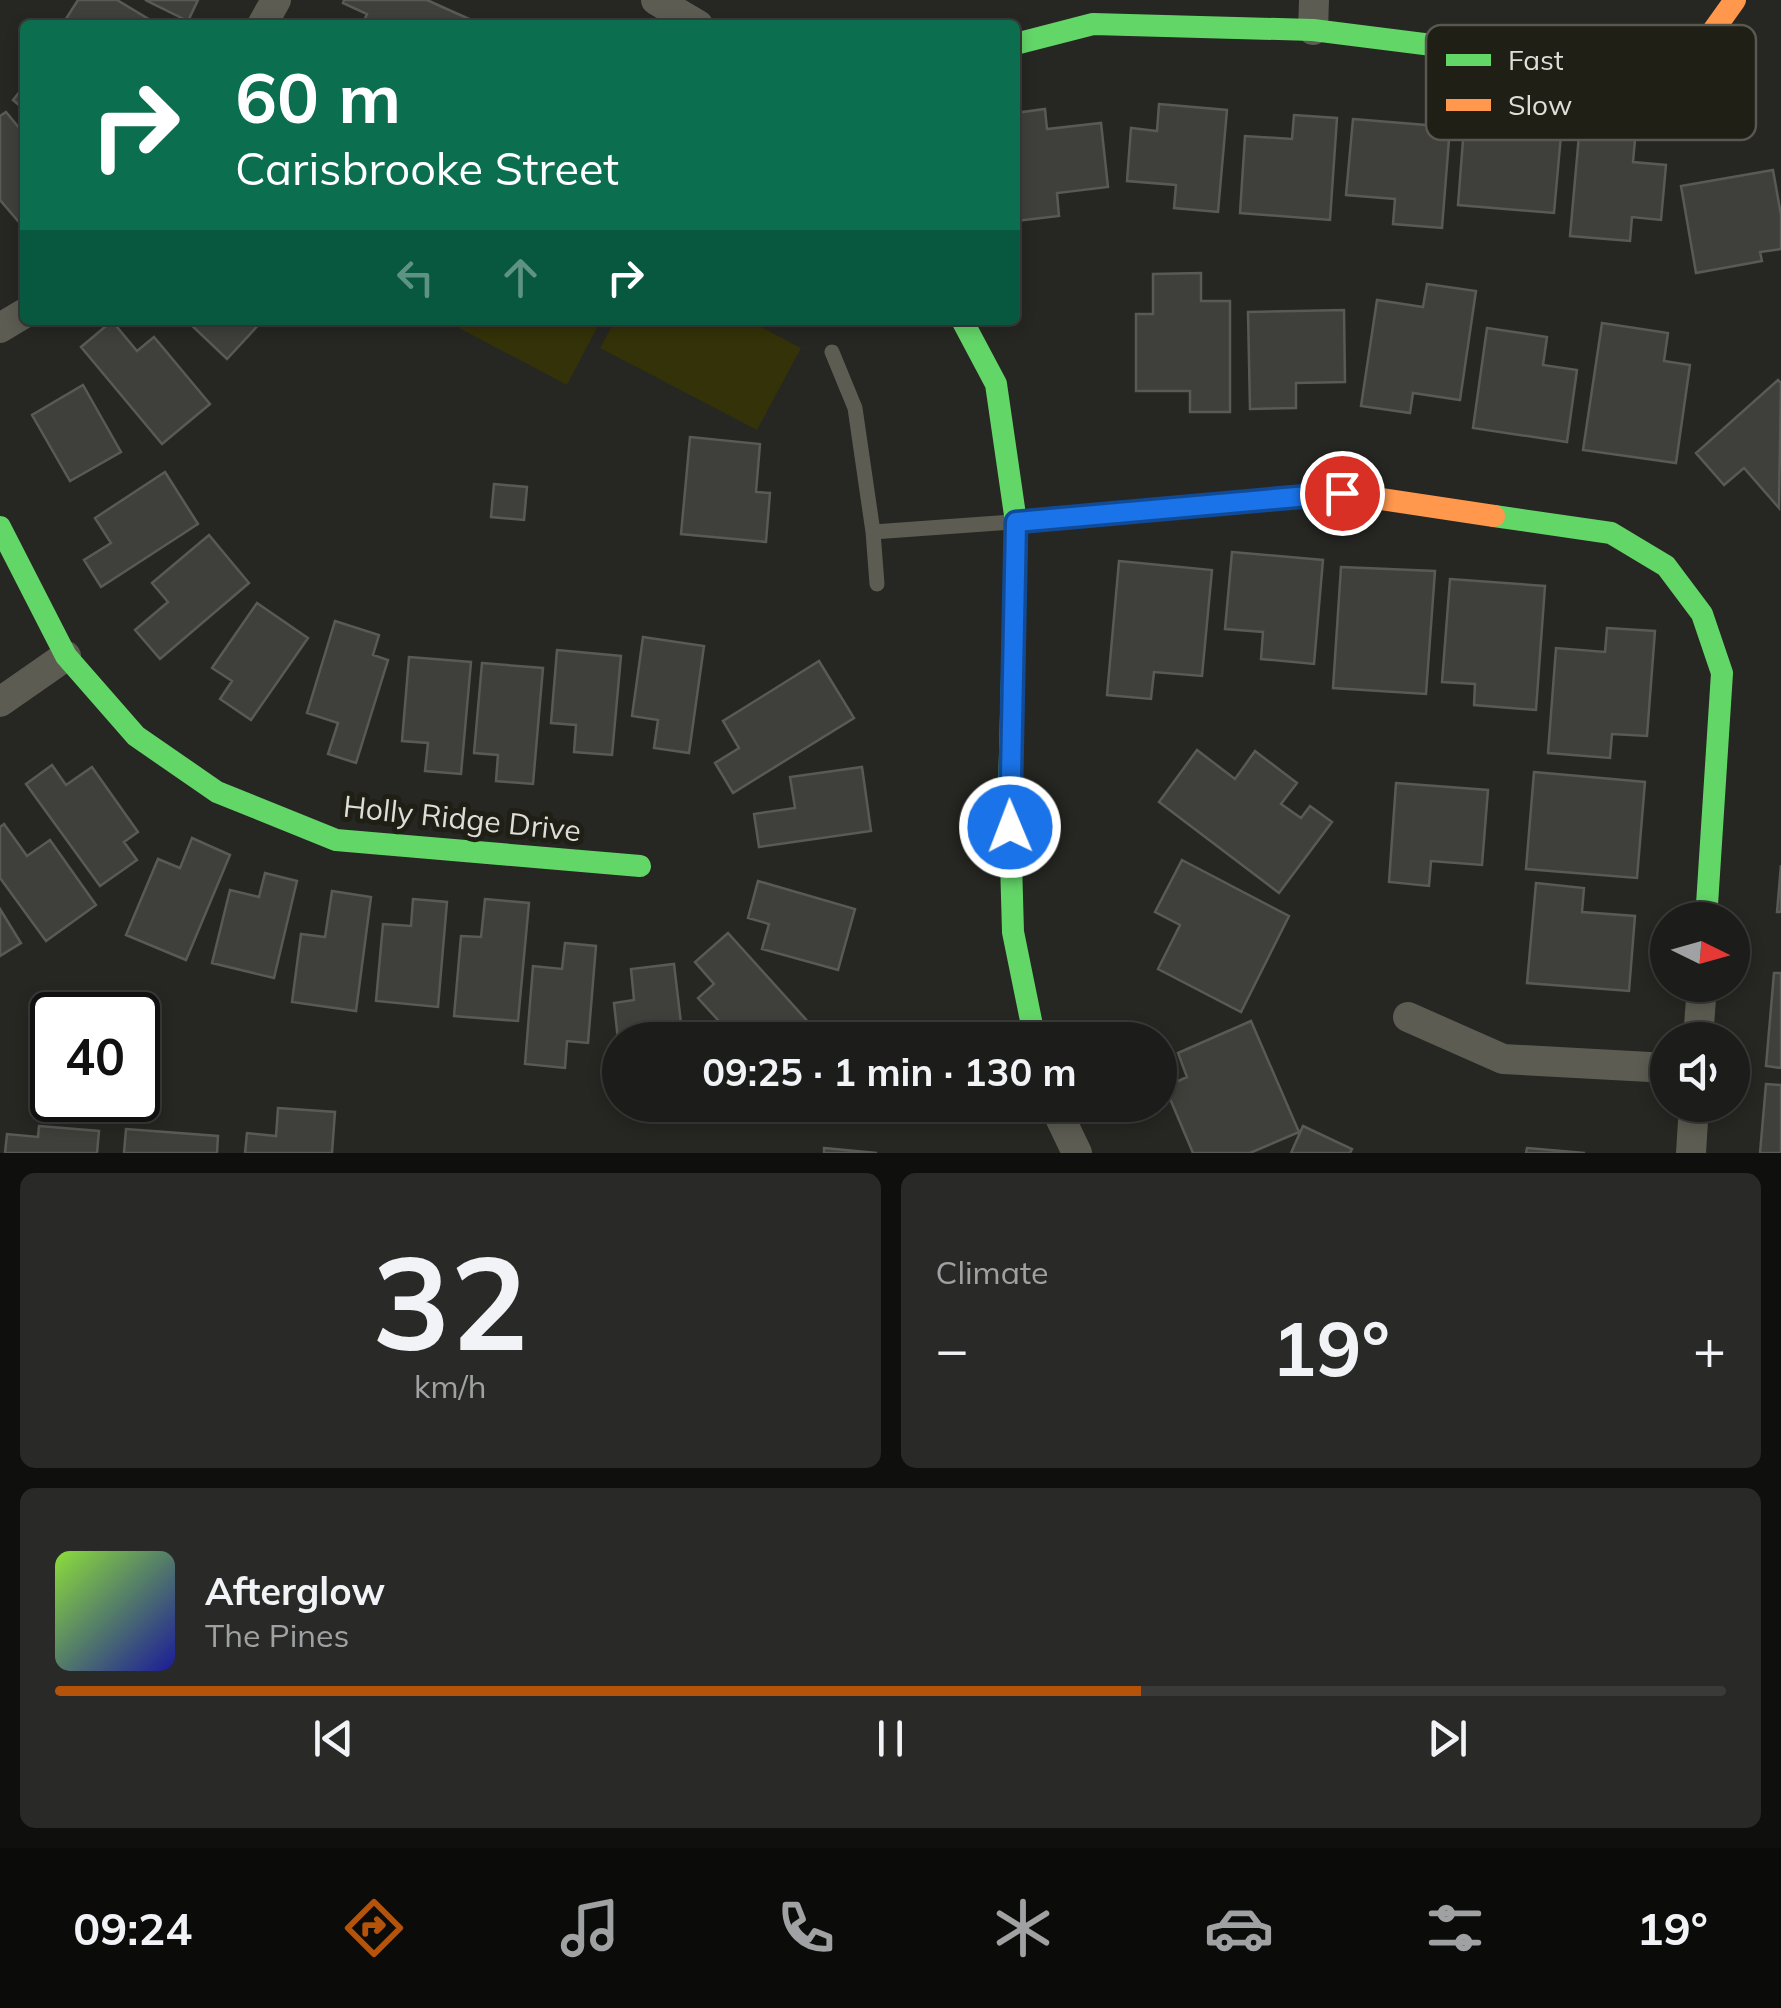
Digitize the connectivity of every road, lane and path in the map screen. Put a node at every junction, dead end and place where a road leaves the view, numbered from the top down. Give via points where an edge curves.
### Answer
1 (656, 0) edge
2 (1735, 0) edge
3 (1313, 15) edge
4 (690, 20) edge
5 (1717, 25) edge
6 (1426, 34) edge
7 (1020, 43) edge
8 (965, 325) edge
9 (832, 352) dead end
10 (1016, 522) junction
11 (0, 526) edge
12 (874, 532) junction
13 (876, 584) dead end
14 (66, 656) junction
15 (0, 702) edge
16 (640, 866) dead end
17 (1707, 902) edge
18 (1408, 1016) dead end
19 (1032, 1022) edge
20 (1650, 1067) edge
21 (1062, 1122) edge
22 (1693, 1122) edge
23 (1077, 1153) edge
24 (1691, 1153) edge

1 - 4 street
2 - 5 street
3 - 6 street
3 - 7 street via 1093,24
8 - 10 street via 996,384
9 - 12 lane via 855,408
10 - 12 lane
10 - 17 street via 1342,493 1611,533 1666,566 1702,614 1722,674
10 - 19 street via 1014,932
11 - 14 street, Holly Ridge Drive
12 - 13 lane
14 - 15 street
14 - 16 street, Holly Ridge Drive via 136,736 217,792 336,840
18 - 20 street via 1503,1059
21 - 23 street
22 - 24 street

